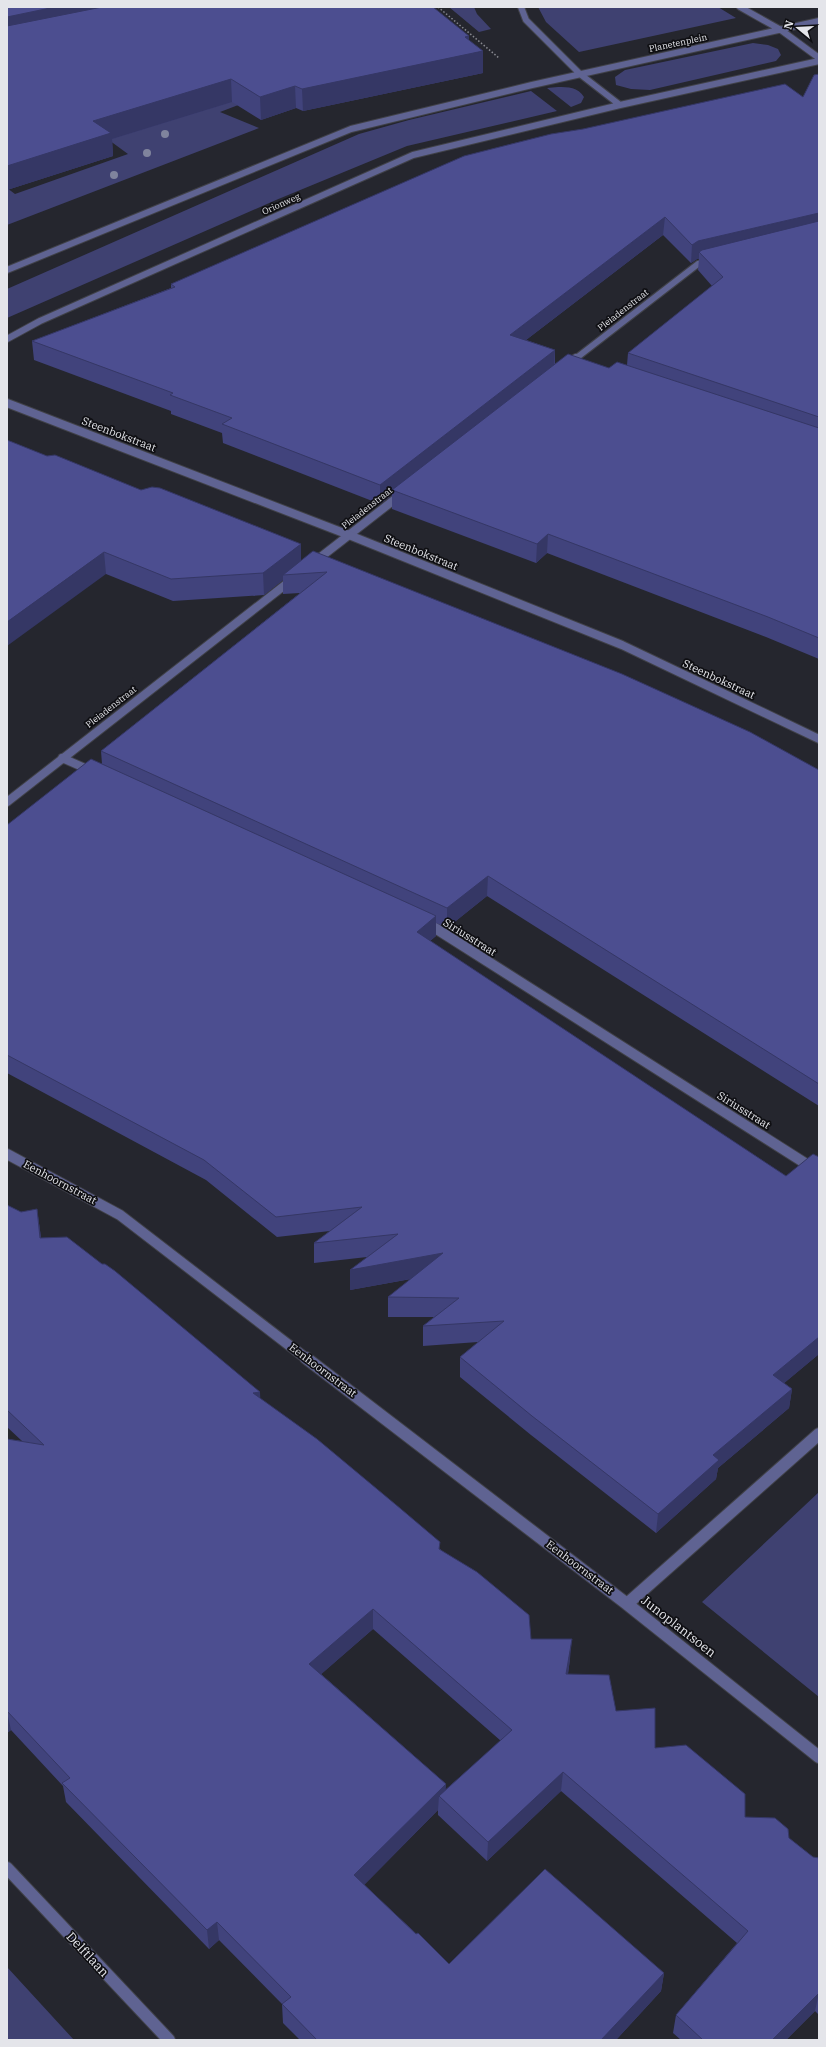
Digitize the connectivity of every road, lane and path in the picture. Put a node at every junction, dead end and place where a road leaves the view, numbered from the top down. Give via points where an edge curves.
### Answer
1 (521, 7) edge
2 (740, 7) edge
3 (819, 21) edge
4 (781, 30) junction
5 (819, 59) edge
6 (580, 74) junction
7 (620, 105) junction
8 (721, 258) edge
9 (7, 270) edge
10 (7, 339) edge
11 (561, 370) edge
12 (7, 402) edge
13 (411, 486) edge
14 (349, 535) junction
15 (819, 739) edge
16 (62, 758) junction
17 (105, 777) edge
18 (7, 802) edge
19 (414, 919) edge
20 (7, 1154) edge
21 (819, 1172) edge
22 (819, 1434) edge
23 (627, 1604) junction
24 (819, 1756) edge
25 (7, 1868) edge
26 (169, 2040) edge

1 - 6 street via 526,20
2 - 4 street
3 - 4 street, Planetenplein
4 - 5 street
4 - 6 street, Planetenplein
5 - 7 street
6 - 7 street
6 - 9 street, Planetenplein via 351,129
7 - 10 street, Orionweg via 413,155 40,320
8 - 11 street, Pleiadenstraat via 698,264 577,362
12 - 14 street, Steenbokstraat
13 - 14 street, Pleiadenstraat
14 - 15 street, Steenbokstraat via 622,645
14 - 16 street, Pleiadenstraat
16 - 17 street
16 - 18 street, Pleiadenstraat
19 - 21 street, Siriusstraat via 435,928
20 - 23 street, Eenhoornstraat via 120,1215
22 - 23 street, Junoplantsoen
23 - 24 street, Junoplantsoen
25 - 26 street, Delftlaan

